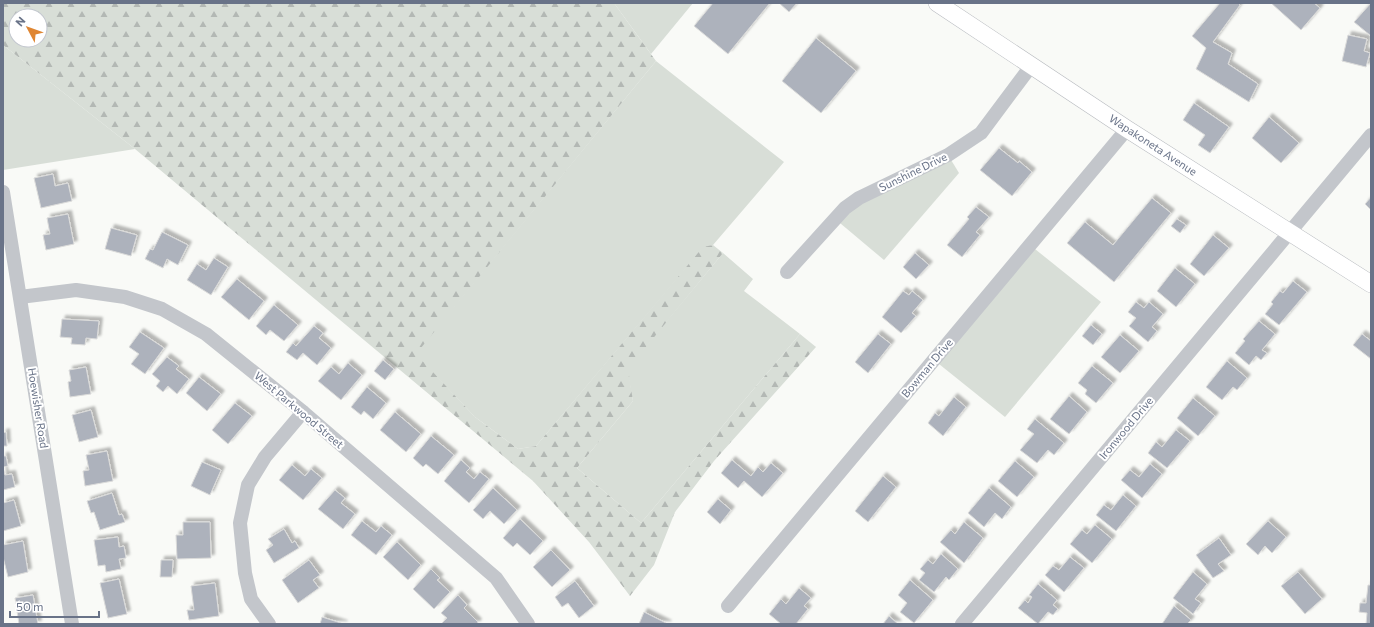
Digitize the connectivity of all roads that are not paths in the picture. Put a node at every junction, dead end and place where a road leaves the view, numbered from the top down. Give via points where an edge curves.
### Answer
1 (936, 3) edge
2 (1031, 66) junction
3 (1127, 130) junction
4 (1371, 135) edge
5 (3, 192) edge
6 (1289, 232) junction
7 (787, 272) dead end
8 (1371, 284) edge
9 (20, 297) junction
10 (303, 412) junction
11 (728, 606) dead end
12 (72, 624) edge
13 (269, 624) edge
14 (528, 624) edge
15 (962, 624) edge

1 - 2 main road, Wapakoneta Avenue
2 - 3 main road, Wapakoneta Avenue
2 - 7 street, Sunshine Drive via 981,133 948,156 859,198 845,208
3 - 6 main road, Wapakoneta Avenue
3 - 11 street, Bowman Drive
4 - 6 street, Ironwood Drive
5 - 9 street, Hoewisher Road
6 - 8 main road, Wapakoneta Avenue
6 - 15 street, Ironwood Drive
9 - 10 street, West Parkwood Street via 76,290 124,298 162,308 206,334
9 - 12 street, Hoewisher Road
10 - 13 street via 265,458 248,485 240,523 245,573 251,599
10 - 14 street, West Parkwood Street via 496,578

